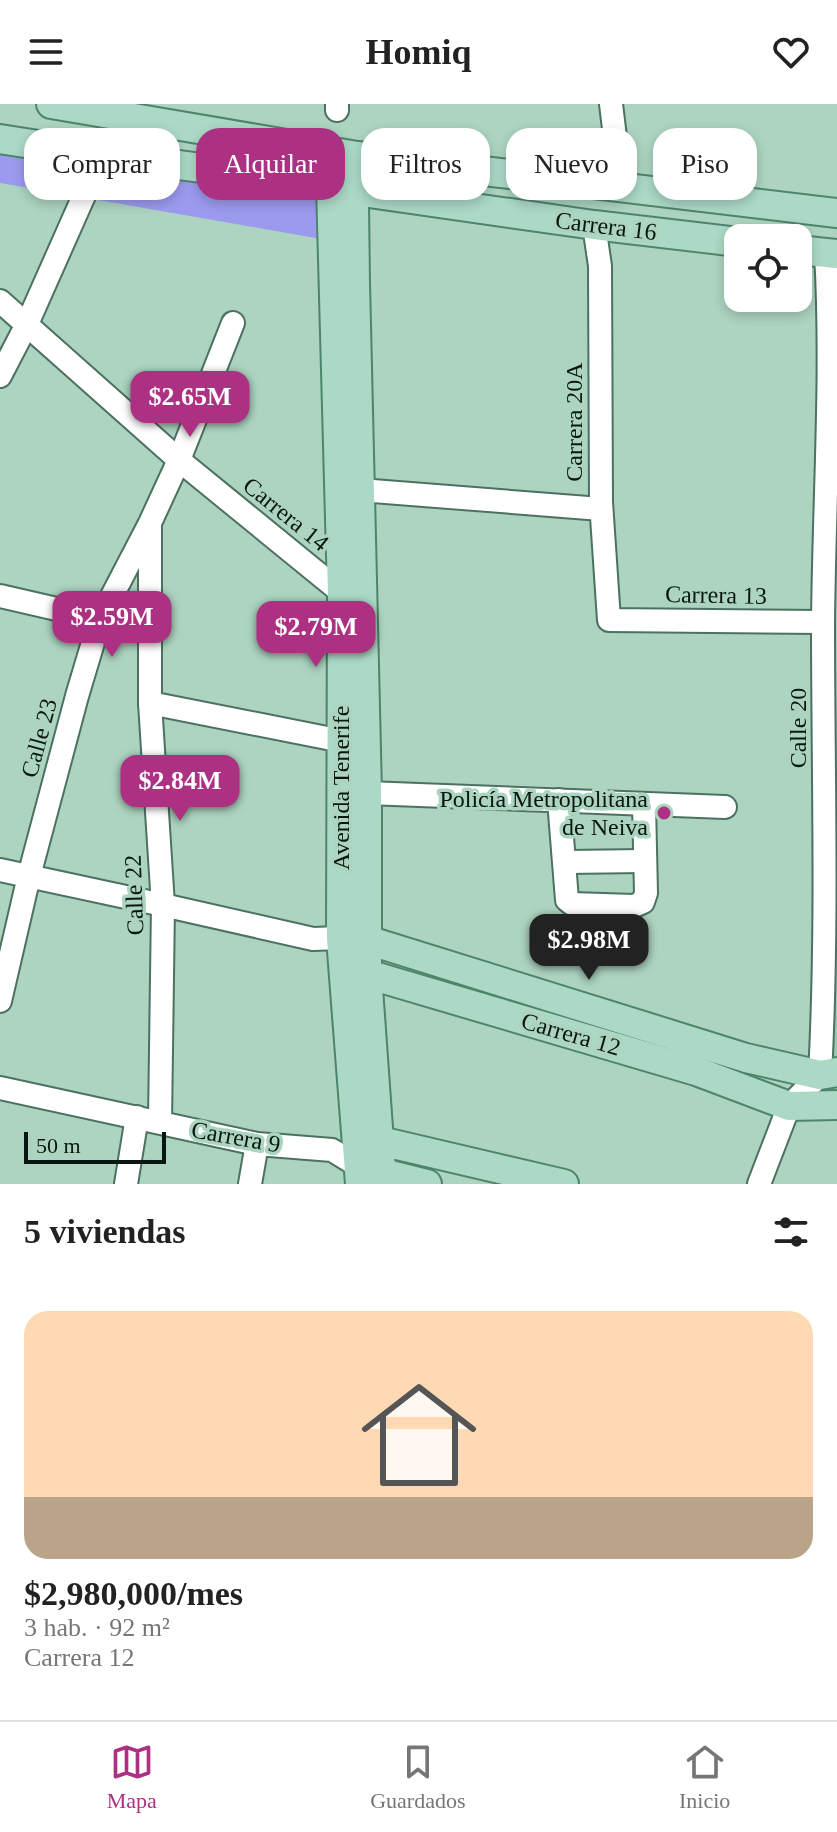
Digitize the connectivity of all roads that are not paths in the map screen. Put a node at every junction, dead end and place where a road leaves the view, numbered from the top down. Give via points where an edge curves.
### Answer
1 (51, 104) edge
2 (611, 104) edge
3 (614, 128) edge
4 (196, 129) edge
5 (0, 139) edge
6 (24, 143) edge
7 (345, 154) edge
8 (506, 173) edge
9 (345, 188) edge
10 (637, 189) edge
11 (82, 200) edge
12 (343, 200) edge
13 (345, 200) edge
14 (837, 213) edge
15 (594, 225) junction
16 (724, 240) edge
17 (812, 252) edge
18 (832, 254) edge
19 (0, 301) edge
20 (233, 323) dead end
21 (27, 324) junction
22 (0, 376) edge
23 (179, 460) junction
24 (360, 490) junction
25 (601, 509) junction
26 (150, 523) junction
27 (0, 596) edge
28 (352, 598) junction
29 (100, 619) junction
30 (609, 620) joint
31 (823, 622) junction
32 (150, 703) junction
33 (342, 741) junction
34 (367, 793) junction
35 (559, 800) junction
36 (644, 804) junction
37 (725, 807) dead end
38 (645, 861) junction
39 (566, 862) junction
40 (0, 870) edge
41 (29, 876) junction
42 (163, 905) junction
43 (354, 954) junction
44 (0, 1001) edge
45 (828, 1073) edge
46 (0, 1088) edge
47 (837, 1105) edge
48 (789, 1106) junction
49 (137, 1117) junction
50 (160, 1122) junction
51 (355, 1142) junction
52 (257, 1144) junction
53 (370, 1177) edge
54 (126, 1184) edge
55 (250, 1184) edge
56 (427, 1184) edge
57 (564, 1184) edge
58 (759, 1184) edge

1 - 4 main road, Carrera 16
2 - 3 street
5 - 6 main road, Carrera 16
7 - 8 main road, Carrera 16
9 - 15 main road, Carrera 16
10 - 14 main road, Carrera 16
11 - 21 street
12 - 28 main road, Avenida Tenerife
13 - 24 main road, Avenida Tenerife via 355,283
15 - 16 main road, Carrera 16
15 - 25 street, Carrera 20A via 600,266
17 - 18 main road
18 - 31 street, Calle 20
19 - 21 street, Carrera 14
20 - 23 street, Calle 23
21 - 22 street
21 - 23 street, Carrera 14
23 - 26 street, Calle 23
23 - 28 street, Carrera 14
24 - 25 street
24 - 28 main road, Avenida Tenerife
25 - 30 street, Carrera 20A
26 - 29 street, Calle 23
26 - 32 street, Calle 22
27 - 29 street
28 - 33 main road, Avenida Tenerife
28 - 34 main road, Avenida Tenerife
29 - 41 street, Calle 23
30 - 31 street, Carrera 13
31 - 45 street, Calle 20
32 - 33 street
32 - 42 street, Calle 22
33 - 43 main road, Avenida Tenerife
34 - 35 street
34 - 43 main road, Avenida Tenerife
35 - 36 street
35 - 39 street
36 - 37 street
36 - 38 street
38 - 39 street
38 - 39 street via 646,893 634,906 572,904 567,900
40 - 41 street, Carrera 12
41 - 42 street, Carrera 12
41 - 44 street, Calle 23
42 - 43 street, Carrera 12 via 313,939
42 - 50 street, Calle 22
43 - 45 main road, Carrera 12 via 746,1058
43 - 48 main road, Carrera 12
43 - 51 main road, Avenida Tenerife
45 - 48 street
46 - 49 street, Carrera 9
47 - 48 main road, Carrera 12
48 - 58 street
49 - 50 street, Carrera 9
49 - 54 street
50 - 52 street, Carrera 9
51 - 52 street, Carrera 9
51 - 53 main road, Avenida Tenerife
51 - 57 main road, Carrera 9
52 - 55 street
53 - 56 main road

